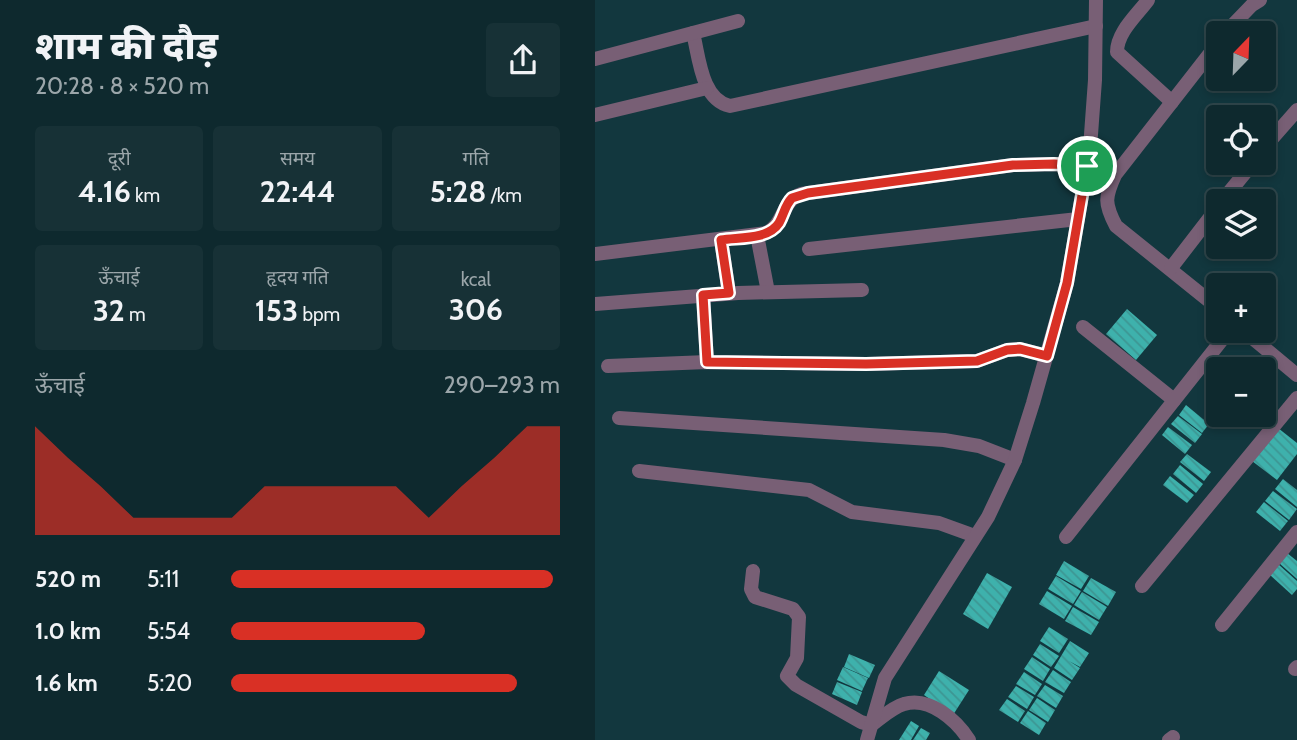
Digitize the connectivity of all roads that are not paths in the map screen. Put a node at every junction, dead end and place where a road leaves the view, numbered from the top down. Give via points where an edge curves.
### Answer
1 (1096, 0) edge
2 (1148, 0) edge
3 (1260, 0) edge
4 (738, 21) dead end
5 (1236, 21) edge
6 (1096, 26) junction
7 (693, 33) junction
8 (1206, 58) edge
9 (595, 59) edge
10 (707, 88) junction
11 (1172, 102) junction
12 (1297, 110) edge
13 (595, 116) edge
14 (1276, 134) edge
15 (1087, 166) junction
16 (1243, 175) edge
17 (1232, 189) edge
18 (1078, 219) junction
19 (1206, 223) edge
20 (757, 235) junction
21 (721, 240) junction
22 (809, 248) dead end
23 (595, 254) edge
24 (1171, 268) junction
25 (862, 290) dead end
26 (768, 292) junction
27 (729, 293) junction
28 (703, 295) junction
29 (1206, 298) edge
30 (595, 304) edge
31 (1083, 327) dead end
32 (1219, 343) edge
33 (1258, 343) edge
34 (1047, 356) junction
35 (707, 362) junction
36 (608, 366) dead end
37 (1297, 375) edge
38 (1297, 398) edge
39 (1174, 400) junction
40 (619, 418) dead end
41 (1014, 460) junction
42 (639, 471) dead end
43 (1297, 532) edge
44 (975, 536) junction
45 (1066, 537) dead end
46 (753, 571) dead end
47 (1142, 586) dead end
48 (1221, 625) dead end
49 (871, 725) junction
50 (867, 740) edge
51 (969, 740) edge

1 - 6 street
2 - 11 street via 1122,34 1118,52
3 - 5 street
4 - 7 street
6 - 10 street via 736,106 717,102
6 - 15 street
7 - 9 street
7 - 10 street
8 - 11 street
10 - 13 street
11 - 24 street via 1115,175 1106,194 1107,210 1116,226
12 - 14 street
15 - 18 street
15 - 20 street via 1013,165 801,194 788,201 771,231
16 - 17 street
18 - 22 street
18 - 34 street
19 - 24 street
20 - 21 street
20 - 26 street
21 - 23 street
21 - 27 street
24 - 29 street
25 - 26 street
26 - 27 street
27 - 28 street
28 - 30 street
28 - 35 street
31 - 39 street
32 - 39 street
33 - 37 street
34 - 35 street via 1020,349 977,361
34 - 41 street
35 - 36 street
38 - 47 street
39 - 45 street
40 - 41 street via 944,440 979,446
41 - 44 street
42 - 44 street via 809,490 852,512 939,523
43 - 48 street
44 - 49 street via 885,678
46 - 49 street via 755,597 793,609 799,617 797,658 787,676
49 - 50 street
49 - 51 street via 905,703 926,705 944,713

